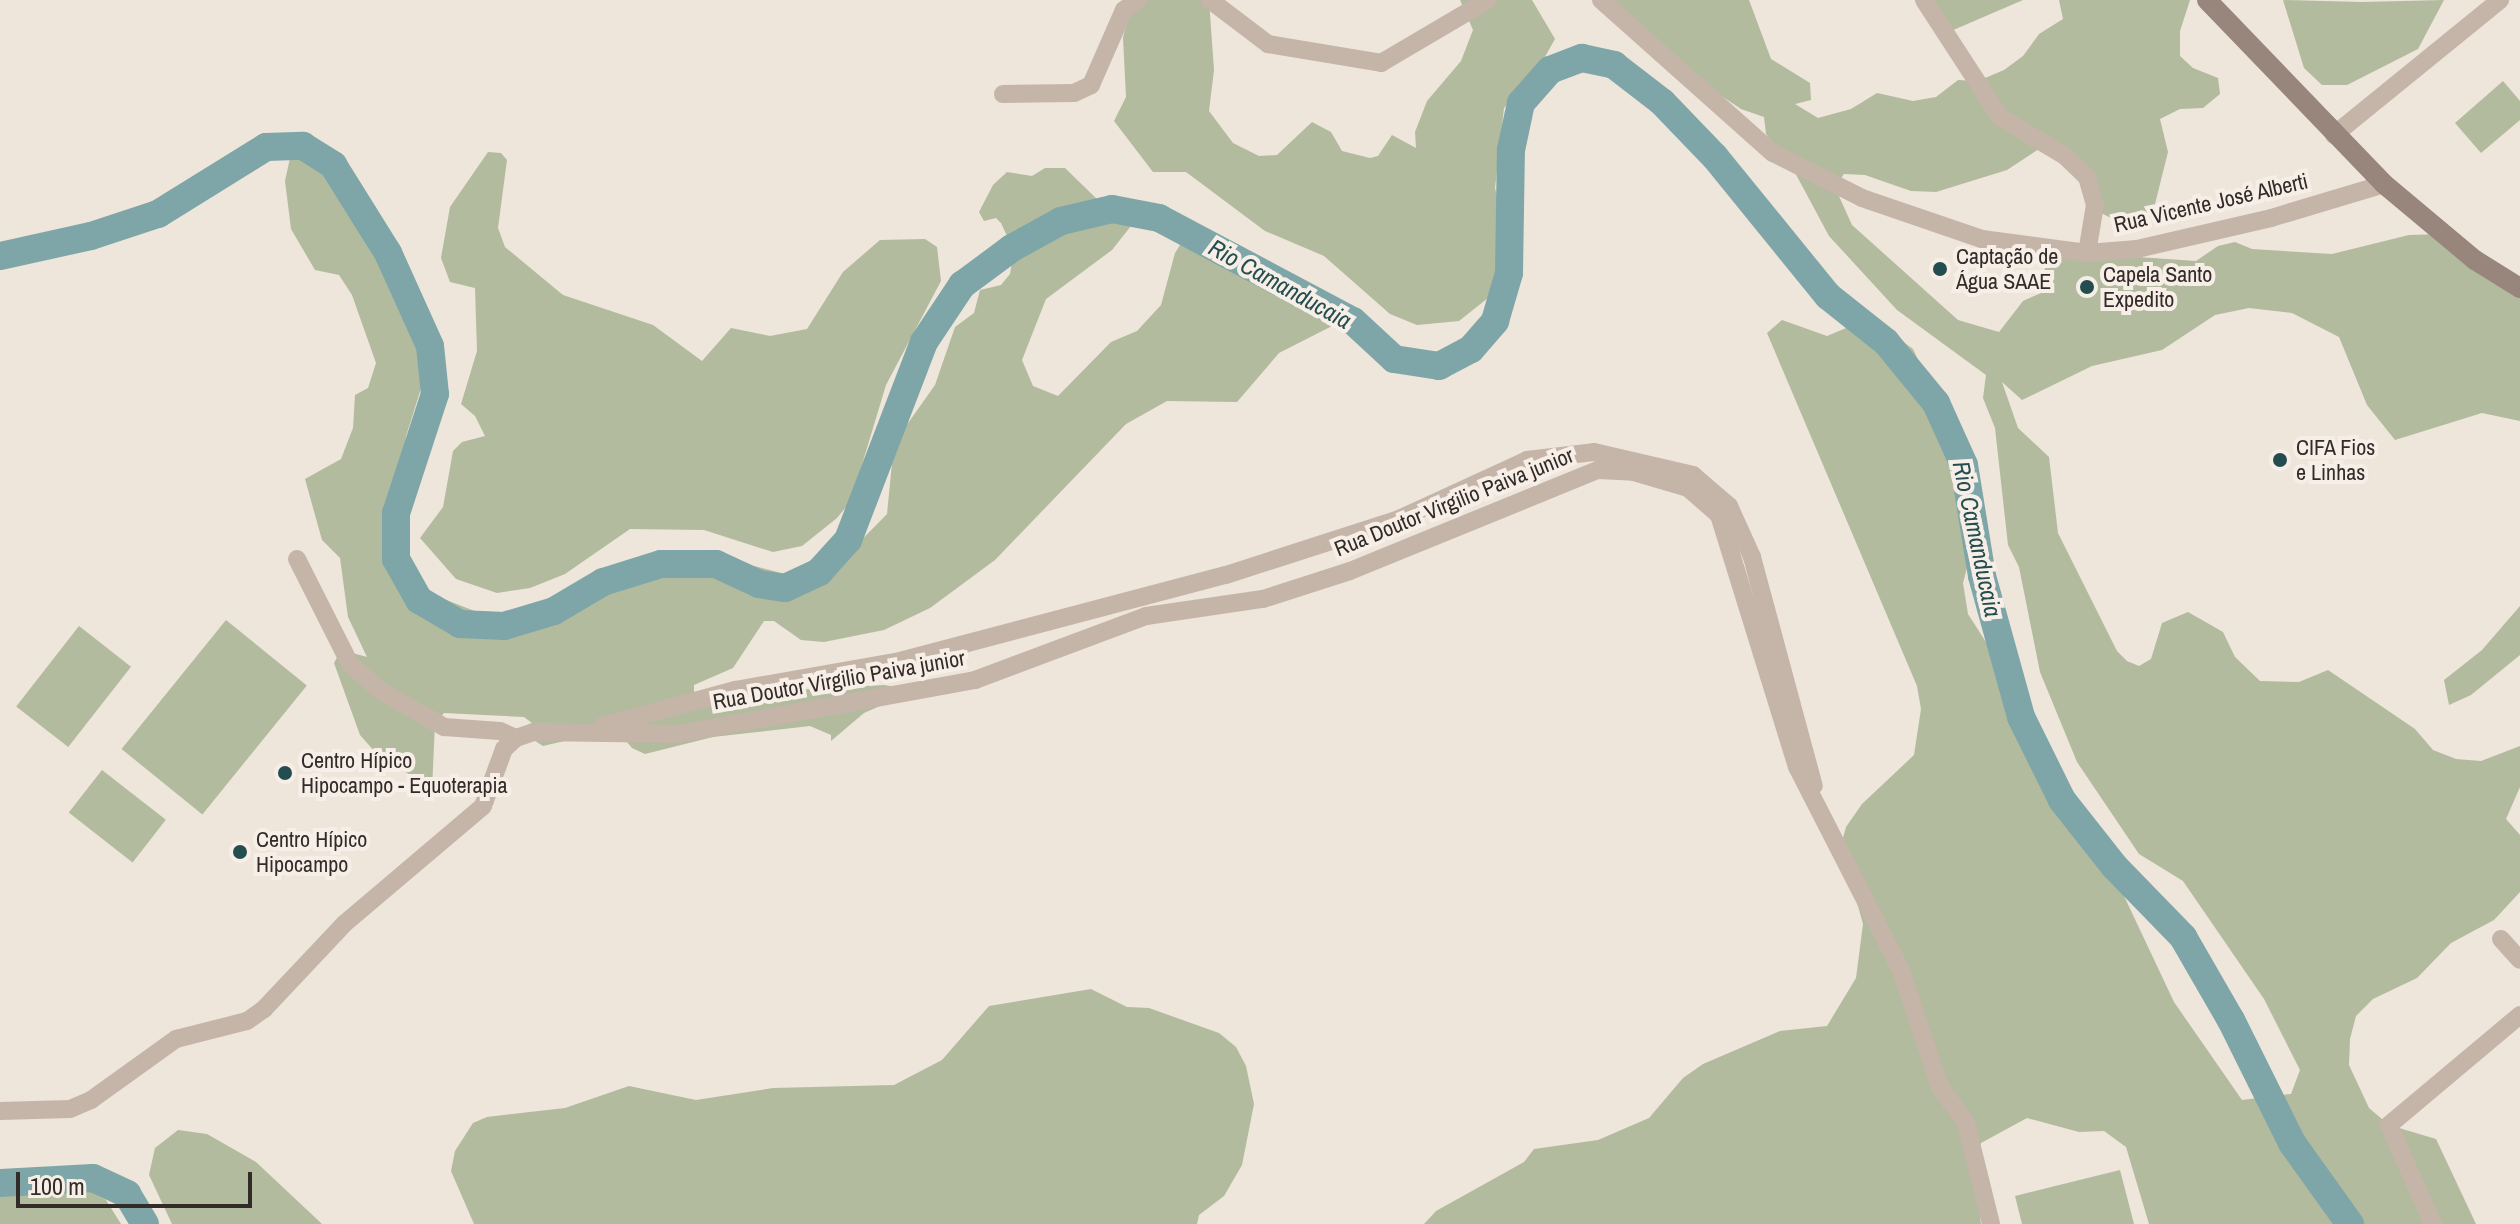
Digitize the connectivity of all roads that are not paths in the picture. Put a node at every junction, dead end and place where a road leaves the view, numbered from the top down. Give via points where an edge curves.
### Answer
1 (1138, 0) edge
2 (1210, 0) edge
3 (1488, 0) edge
4 (1601, 0) edge
5 (1924, 0) edge
6 (2500, 0) edge
7 (2216, 4) edge
8 (1003, 94) dead end
9 (2334, 135) junction
10 (2384, 184) junction
11 (2087, 253) junction
12 (2520, 288) edge
13 (1564, 453) junction
14 (1598, 470) junction
15 (297, 559) dead end
16 (584, 732) junction
17 (510, 744) junction
18 (1816, 797) junction
19 (2501, 939) dead end
20 (2520, 960) edge
21 (2520, 1015) edge
22 (0, 1111) edge
23 (1991, 1224) edge
24 (2433, 1224) edge

1 - 8 street via 1124,10 1091,85 1074,93
2 - 3 street via 1268,44 1381,63
4 - 11 street, Rua Vicente José Alberti via 1773,153 1862,198 1982,239
5 - 11 street via 2000,117 2065,156 2087,177 2095,205
6 - 9 street
7 - 9 street
9 - 10 street
10 - 11 street, Rua Vicente José Alberti via 2167,242
10 - 12 street via 2475,260
13 - 14 street
13 - 16 street via 1527,460 1399,519 1226,575 896,662 735,690
13 - 18 street via 1594,452 1693,475 1729,506 1752,557 1807,745
14 - 16 street, Rua Doutor Virgilio Paiva junior via 1350,571 1263,599 1146,616 975,680 678,734
14 - 18 street, Rua Doutor Virgilio Paiva junior via 1634,472 1688,488 1719,515 1797,767
15 - 17 street via 350,664 381,691 444,727 500,731
16 - 17 street, Rua Doutor Virgilio Paiva junior via 533,732
17 - 22 street via 483,806 344,924 264,1009 247,1021 176,1039 91,1100 70,1109
18 - 23 street, Rua Doutor Virgilio Paiva junior via 1901,970 1940,1087 1966,1123
19 - 20 street
21 - 24 street via 2389,1125

